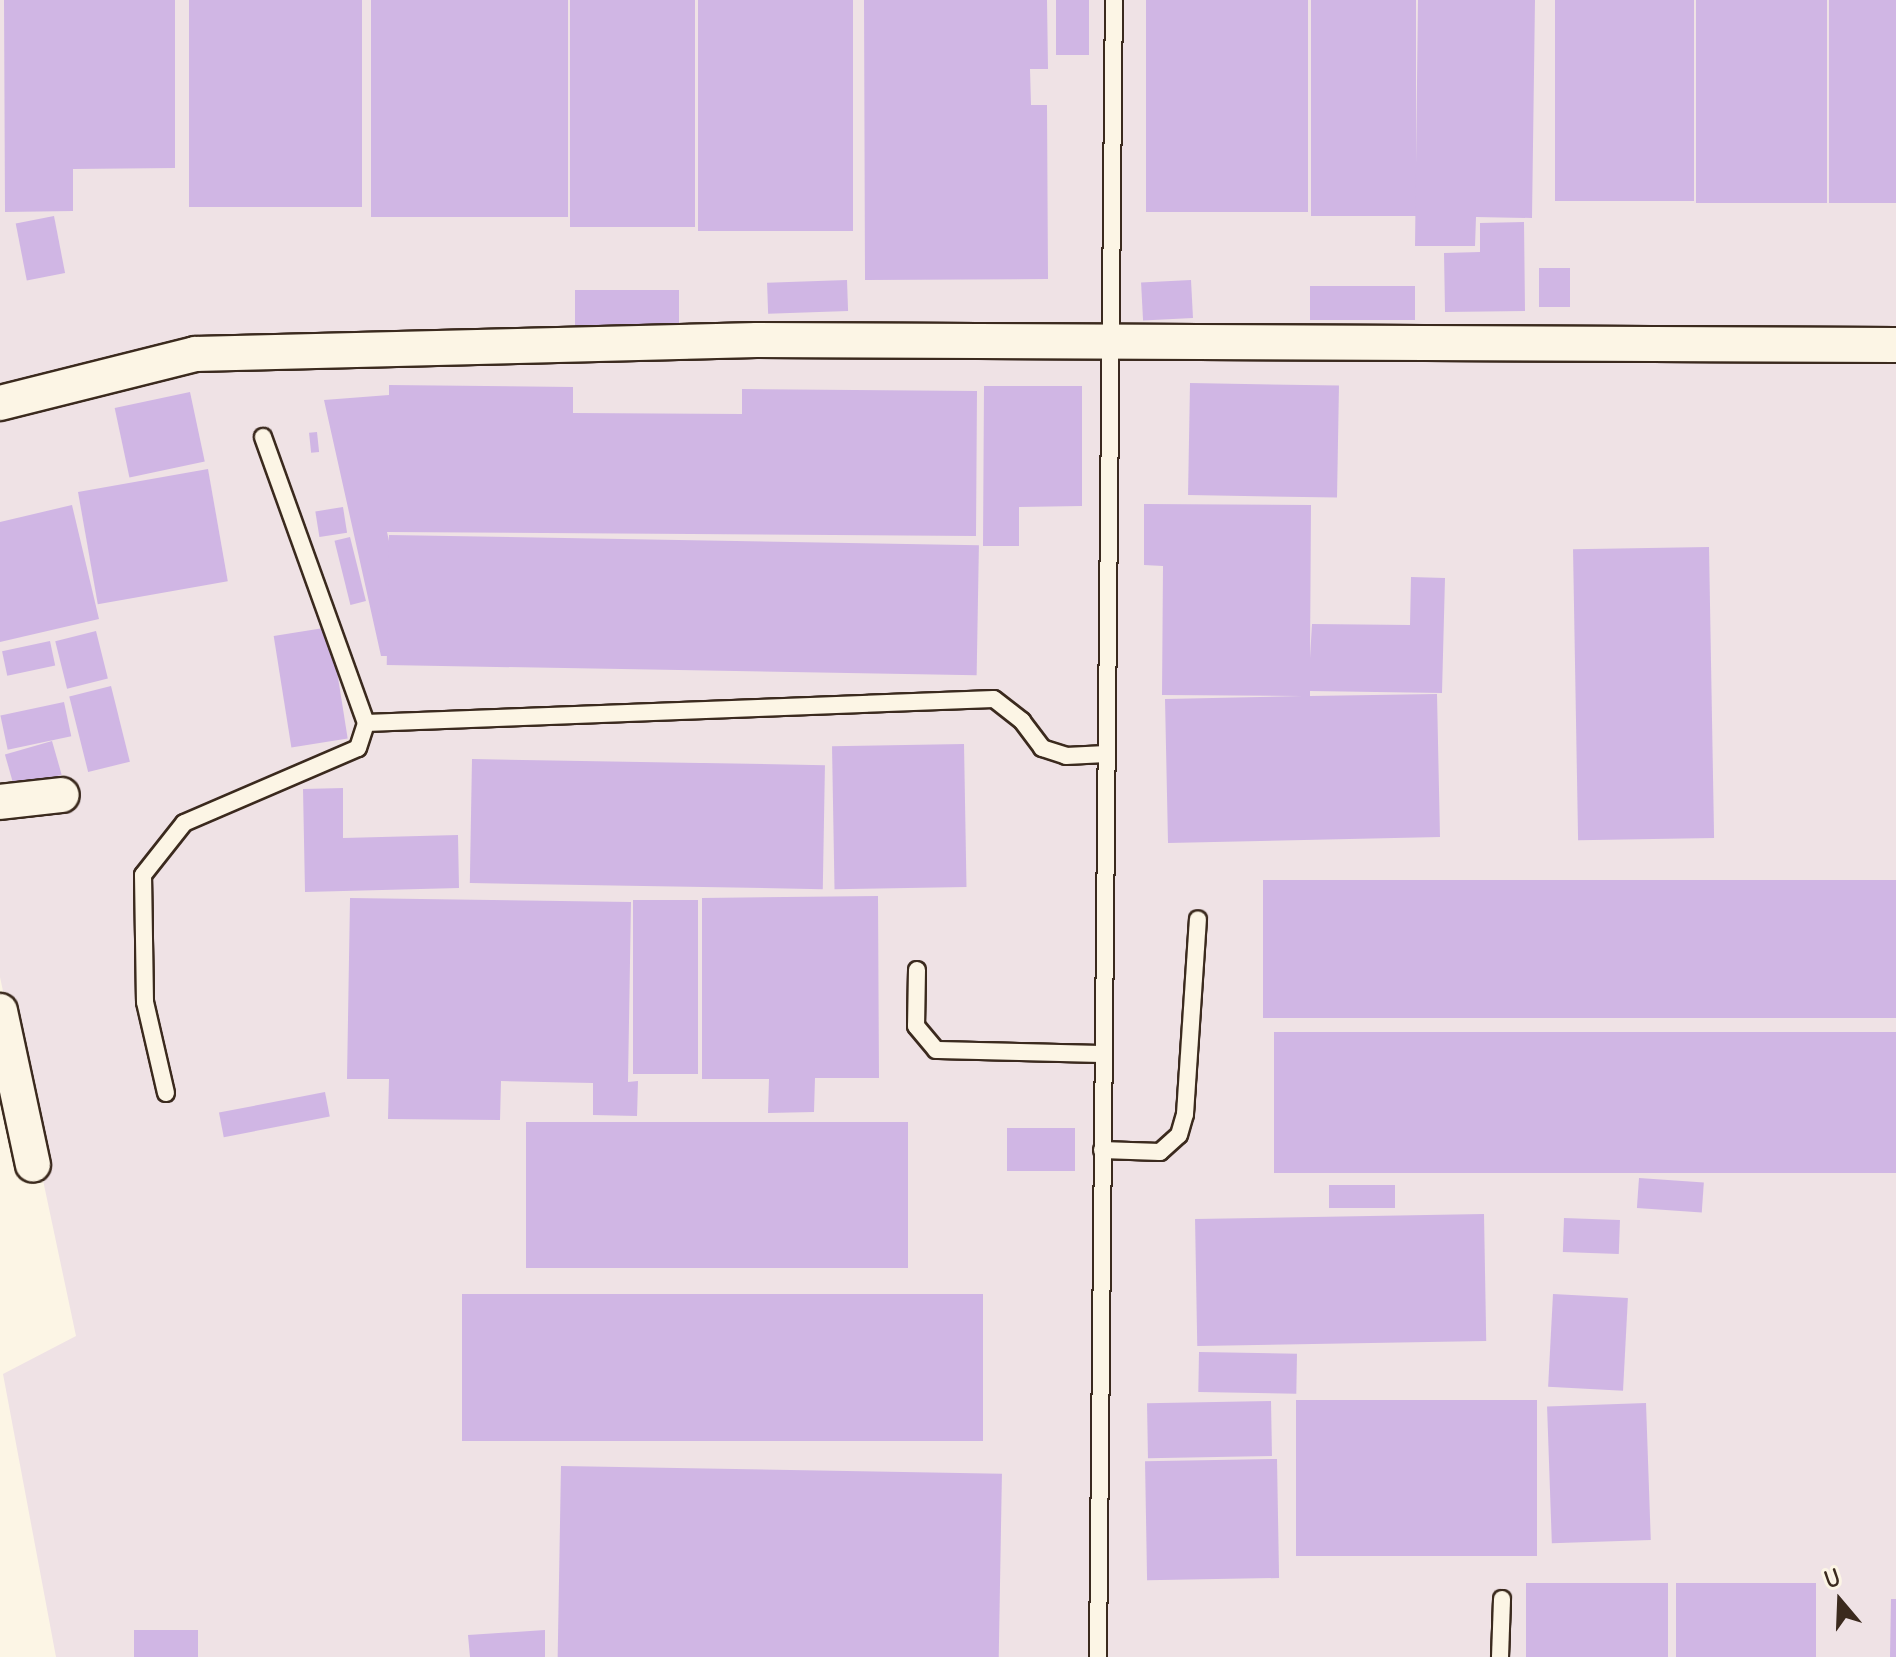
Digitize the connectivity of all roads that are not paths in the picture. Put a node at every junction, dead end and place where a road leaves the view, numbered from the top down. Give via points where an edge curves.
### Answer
1 (1114, 0) edge
2 (1110, 340) junction
3 (1896, 345) edge
4 (0, 403) edge
5 (263, 437) dead end
6 (366, 723) junction
7 (1106, 754) junction
8 (62, 795) dead end
9 (0, 802) edge
10 (1198, 919) dead end
11 (917, 970) dead end
12 (0, 1011) edge
13 (1103, 1054) junction
14 (166, 1093) dead end
15 (1102, 1150) junction
16 (33, 1165) dead end
17 (1502, 1599) dead end
18 (1098, 1657) edge
19 (1500, 1657) edge

1 - 2 lane
2 - 3 street
2 - 4 street via 757,340 195,354
2 - 7 lane
5 - 6 lane
6 - 7 lane via 994,699 1022,721 1042,748 1066,756
6 - 14 lane via 358,748 184,823 143,875 145,1002
7 - 13 lane
8 - 9 street
10 - 15 lane via 1185,1114 1179,1135 1160,1152
11 - 13 lane via 916,1026 936,1050
12 - 16 street
13 - 15 lane
15 - 18 lane
17 - 19 lane

